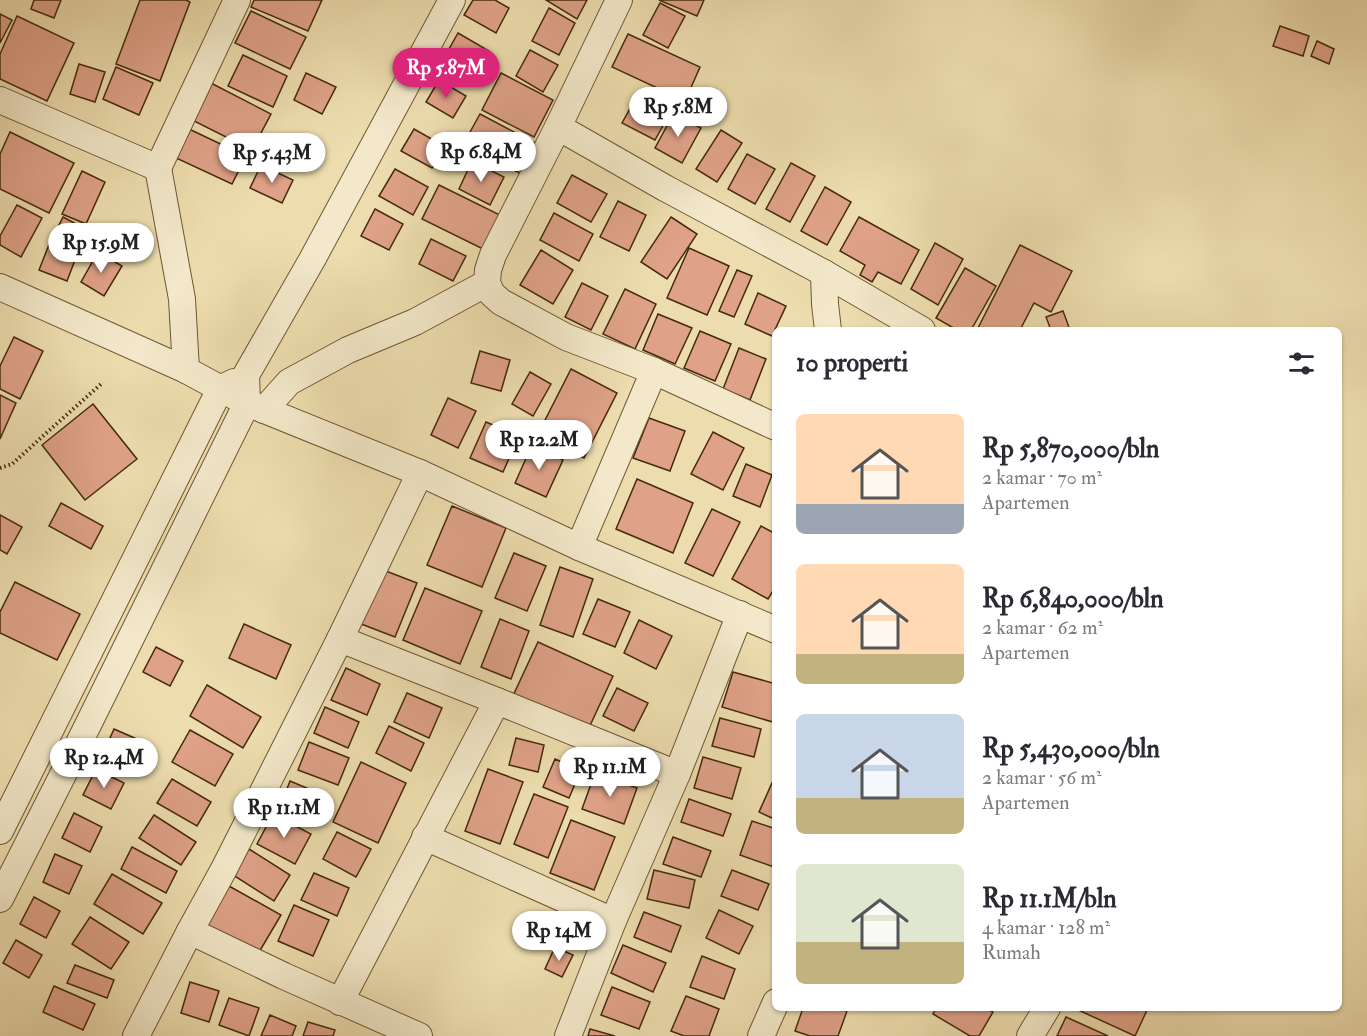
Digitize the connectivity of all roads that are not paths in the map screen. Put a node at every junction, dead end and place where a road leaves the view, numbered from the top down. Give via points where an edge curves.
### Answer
1 (237, 0) edge
2 (452, 0) edge
3 (619, 0) edge
4 (0, 100) edge
5 (558, 127) junction
6 (158, 168) junction
7 (824, 273) junction
8 (487, 283) junction
9 (0, 287) edge
10 (828, 327) edge
11 (917, 327) edge
12 (186, 370) junction
13 (654, 371) junction
14 (246, 375) junction
15 (220, 389) junction
16 (255, 406) junction
17 (772, 425) edge
18 (420, 473) junction
19 (579, 547) junction
20 (740, 614) junction
21 (772, 628) edge
22 (340, 639) junction
23 (497, 701) junction
24 (677, 774) junction
25 (0, 831) edge
26 (425, 837) junction
27 (0, 899) edge
28 (614, 921) junction
29 (190, 931) junction
30 (340, 1002) junction
31 (772, 1011) edge
32 (1045, 1011) edge
33 (136, 1036) edge
34 (419, 1036) edge
35 (568, 1036) edge
36 (761, 1036) edge
37 (1030, 1036) edge

1 - 6 street
2 - 14 street via 314,258
3 - 5 street
4 - 6 street
5 - 7 street
5 - 8 street via 493,255
6 - 12 street via 182,299
7 - 10 street
7 - 11 street
8 - 13 street via 501,302 566,337
8 - 16 street via 415,322 348,350 289,382
9 - 12 street
12 - 15 street
13 - 17 street
13 - 19 street
14 - 15 street
14 - 16 street
15 - 16 street
15 - 25 street
16 - 18 street
16 - 27 street
18 - 19 street
18 - 22 street
19 - 20 street
20 - 21 street
20 - 24 street
22 - 23 street
22 - 29 street
23 - 24 street
23 - 26 street
24 - 28 street
26 - 28 street
26 - 30 street
28 - 35 street
29 - 30 street
29 - 33 street
30 - 34 street
31 - 36 street
32 - 37 street

